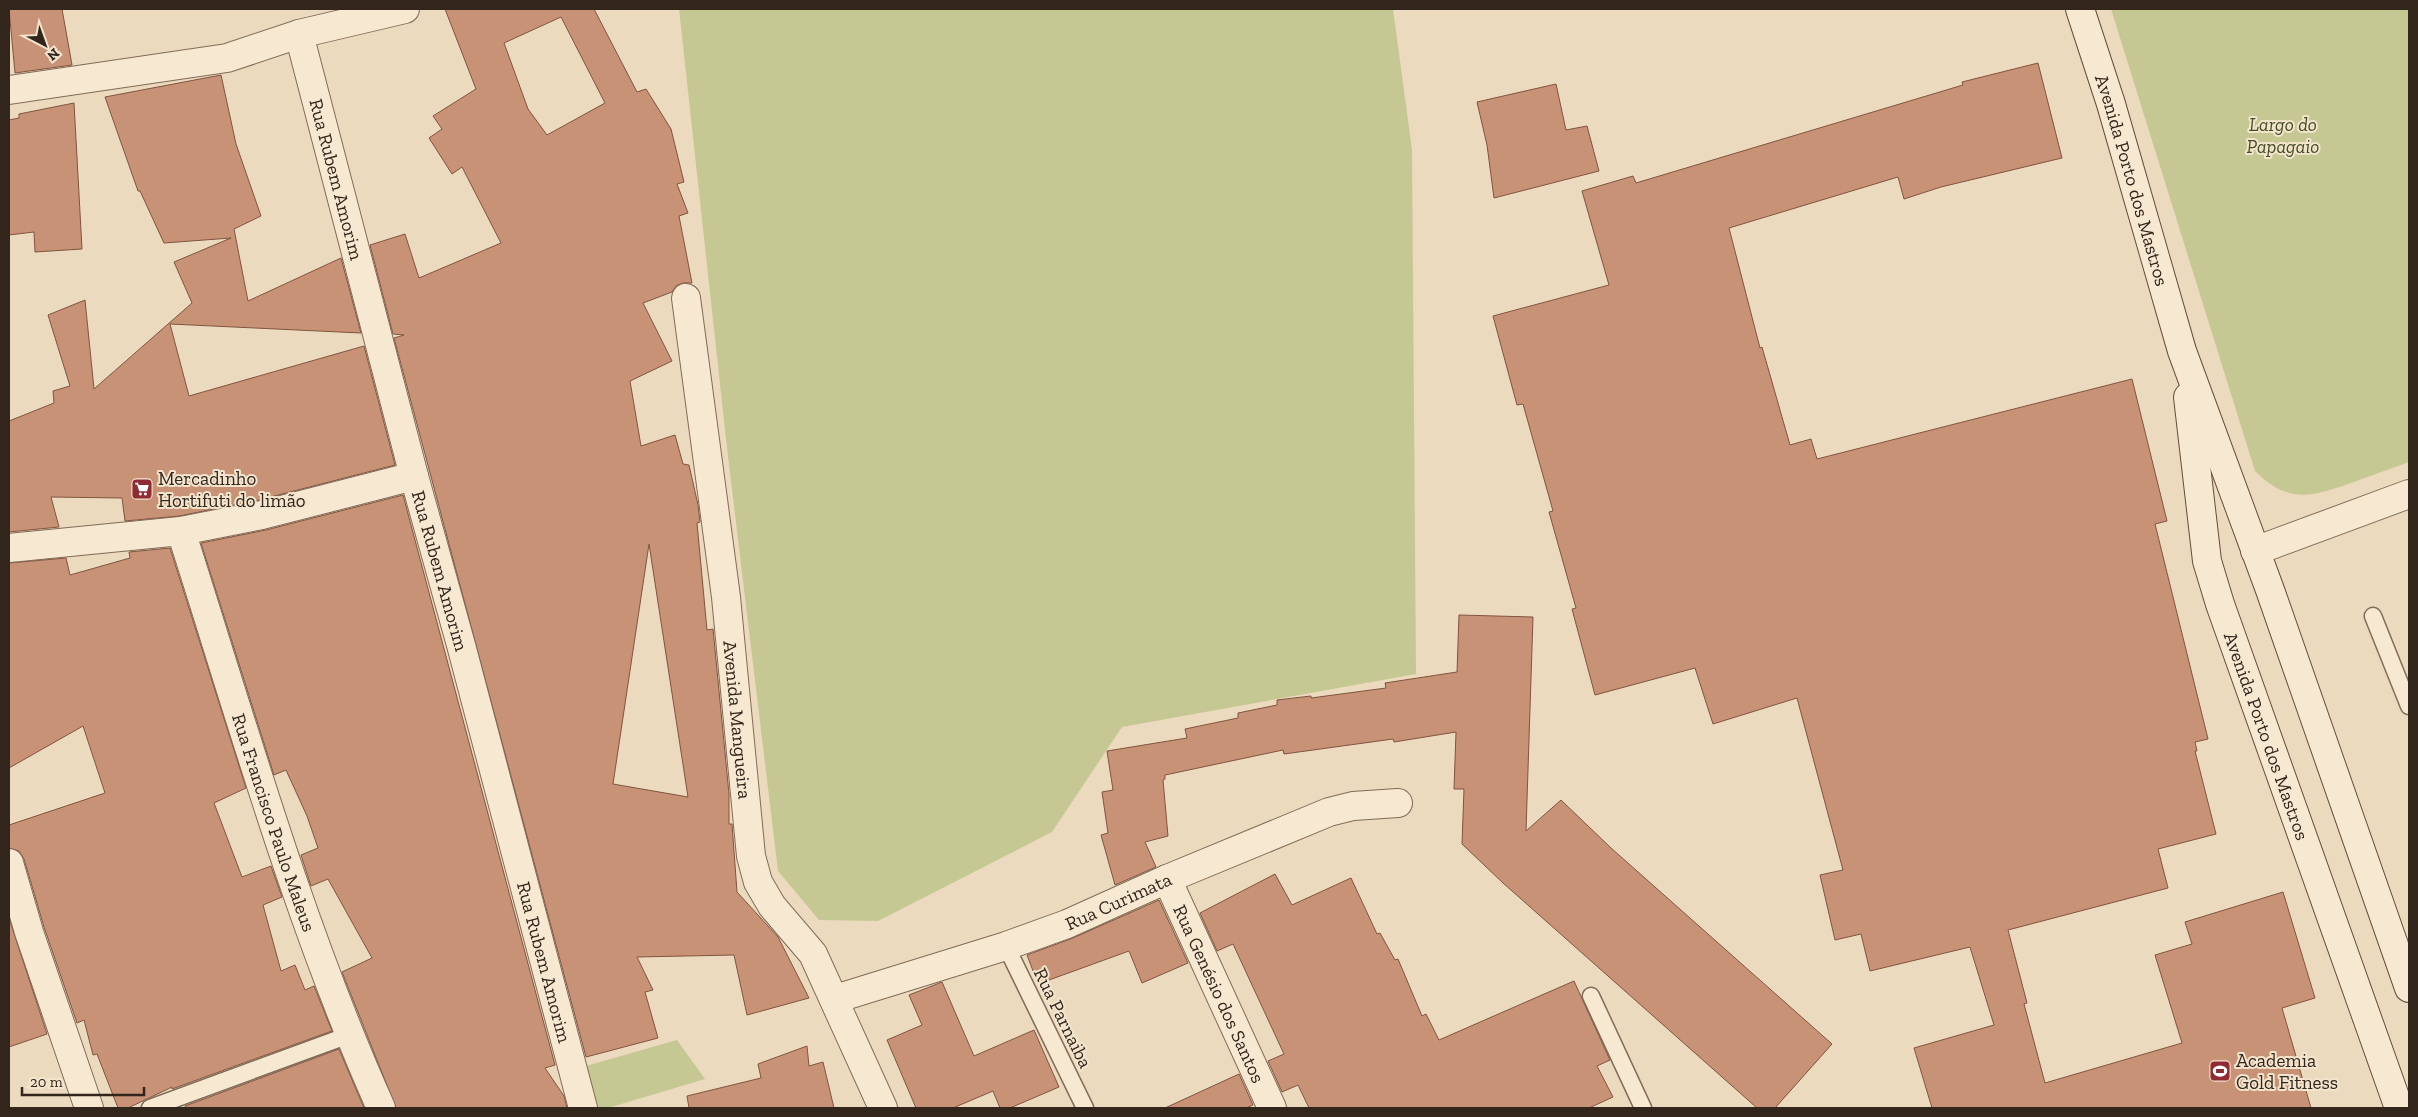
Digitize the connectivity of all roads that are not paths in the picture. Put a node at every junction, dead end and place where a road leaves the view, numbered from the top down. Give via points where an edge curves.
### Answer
1 (405, 9) edge
2 (2080, 9) edge
3 (299, 34) junction
4 (9, 90) edge
5 (686, 298) dead end
6 (2182, 351) junction
7 (414, 476) junction
8 (2409, 494) edge
9 (181, 531) junction
10 (9, 548) edge
11 (2255, 551) junction
12 (2373, 616) dead end
13 (2409, 706) edge
14 (1398, 803) dead end
15 (9, 863) edge
16 (1167, 880) junction
17 (1006, 946) junction
18 (2409, 988) edge
19 (1591, 996) dead end
20 (835, 999) junction
21 (349, 1035) junction
22 (89, 1108) edge
23 (150, 1108) edge
24 (381, 1108) edge
25 (583, 1108) edge
26 (883, 1108) edge
27 (1085, 1108) edge
28 (1272, 1108) edge
29 (1643, 1108) edge
30 (2399, 1108) edge

1 - 3 street
2 - 6 street, Avenida Porto dos Mastros via 2111,104
3 - 4 street via 227,58
3 - 7 street, Rua Rubem Amorim
5 - 20 street, Avenida Mangueira via 726,596 751,856 758,882 772,906 813,954
6 - 11 street, Avenida Porto dos Mastros
6 - 30 street, Avenida Porto dos Mastros via 2208,561 2223,613
7 - 9 street via 262,515
7 - 25 street, Rua Rubem Amorim
8 - 11 street
9 - 10 street
9 - 21 street, Rua Francisco Paulo Maleus via 307,926
11 - 18 street, Avenida Porto dos Mastros
12 - 13 lane
14 - 16 street, Rua Curimata via 1353,806 1329,812
15 - 22 street
16 - 17 street, Rua Curimata via 1067,924
16 - 28 street, Rua Genésio dos Santos
17 - 20 street, Rua Curimata
17 - 27 lane, Rua Parnaiba
19 - 29 lane
20 - 26 street, Avenida Mangueira
21 - 23 lane
21 - 24 street, Rua Francisco Paulo Maleus

